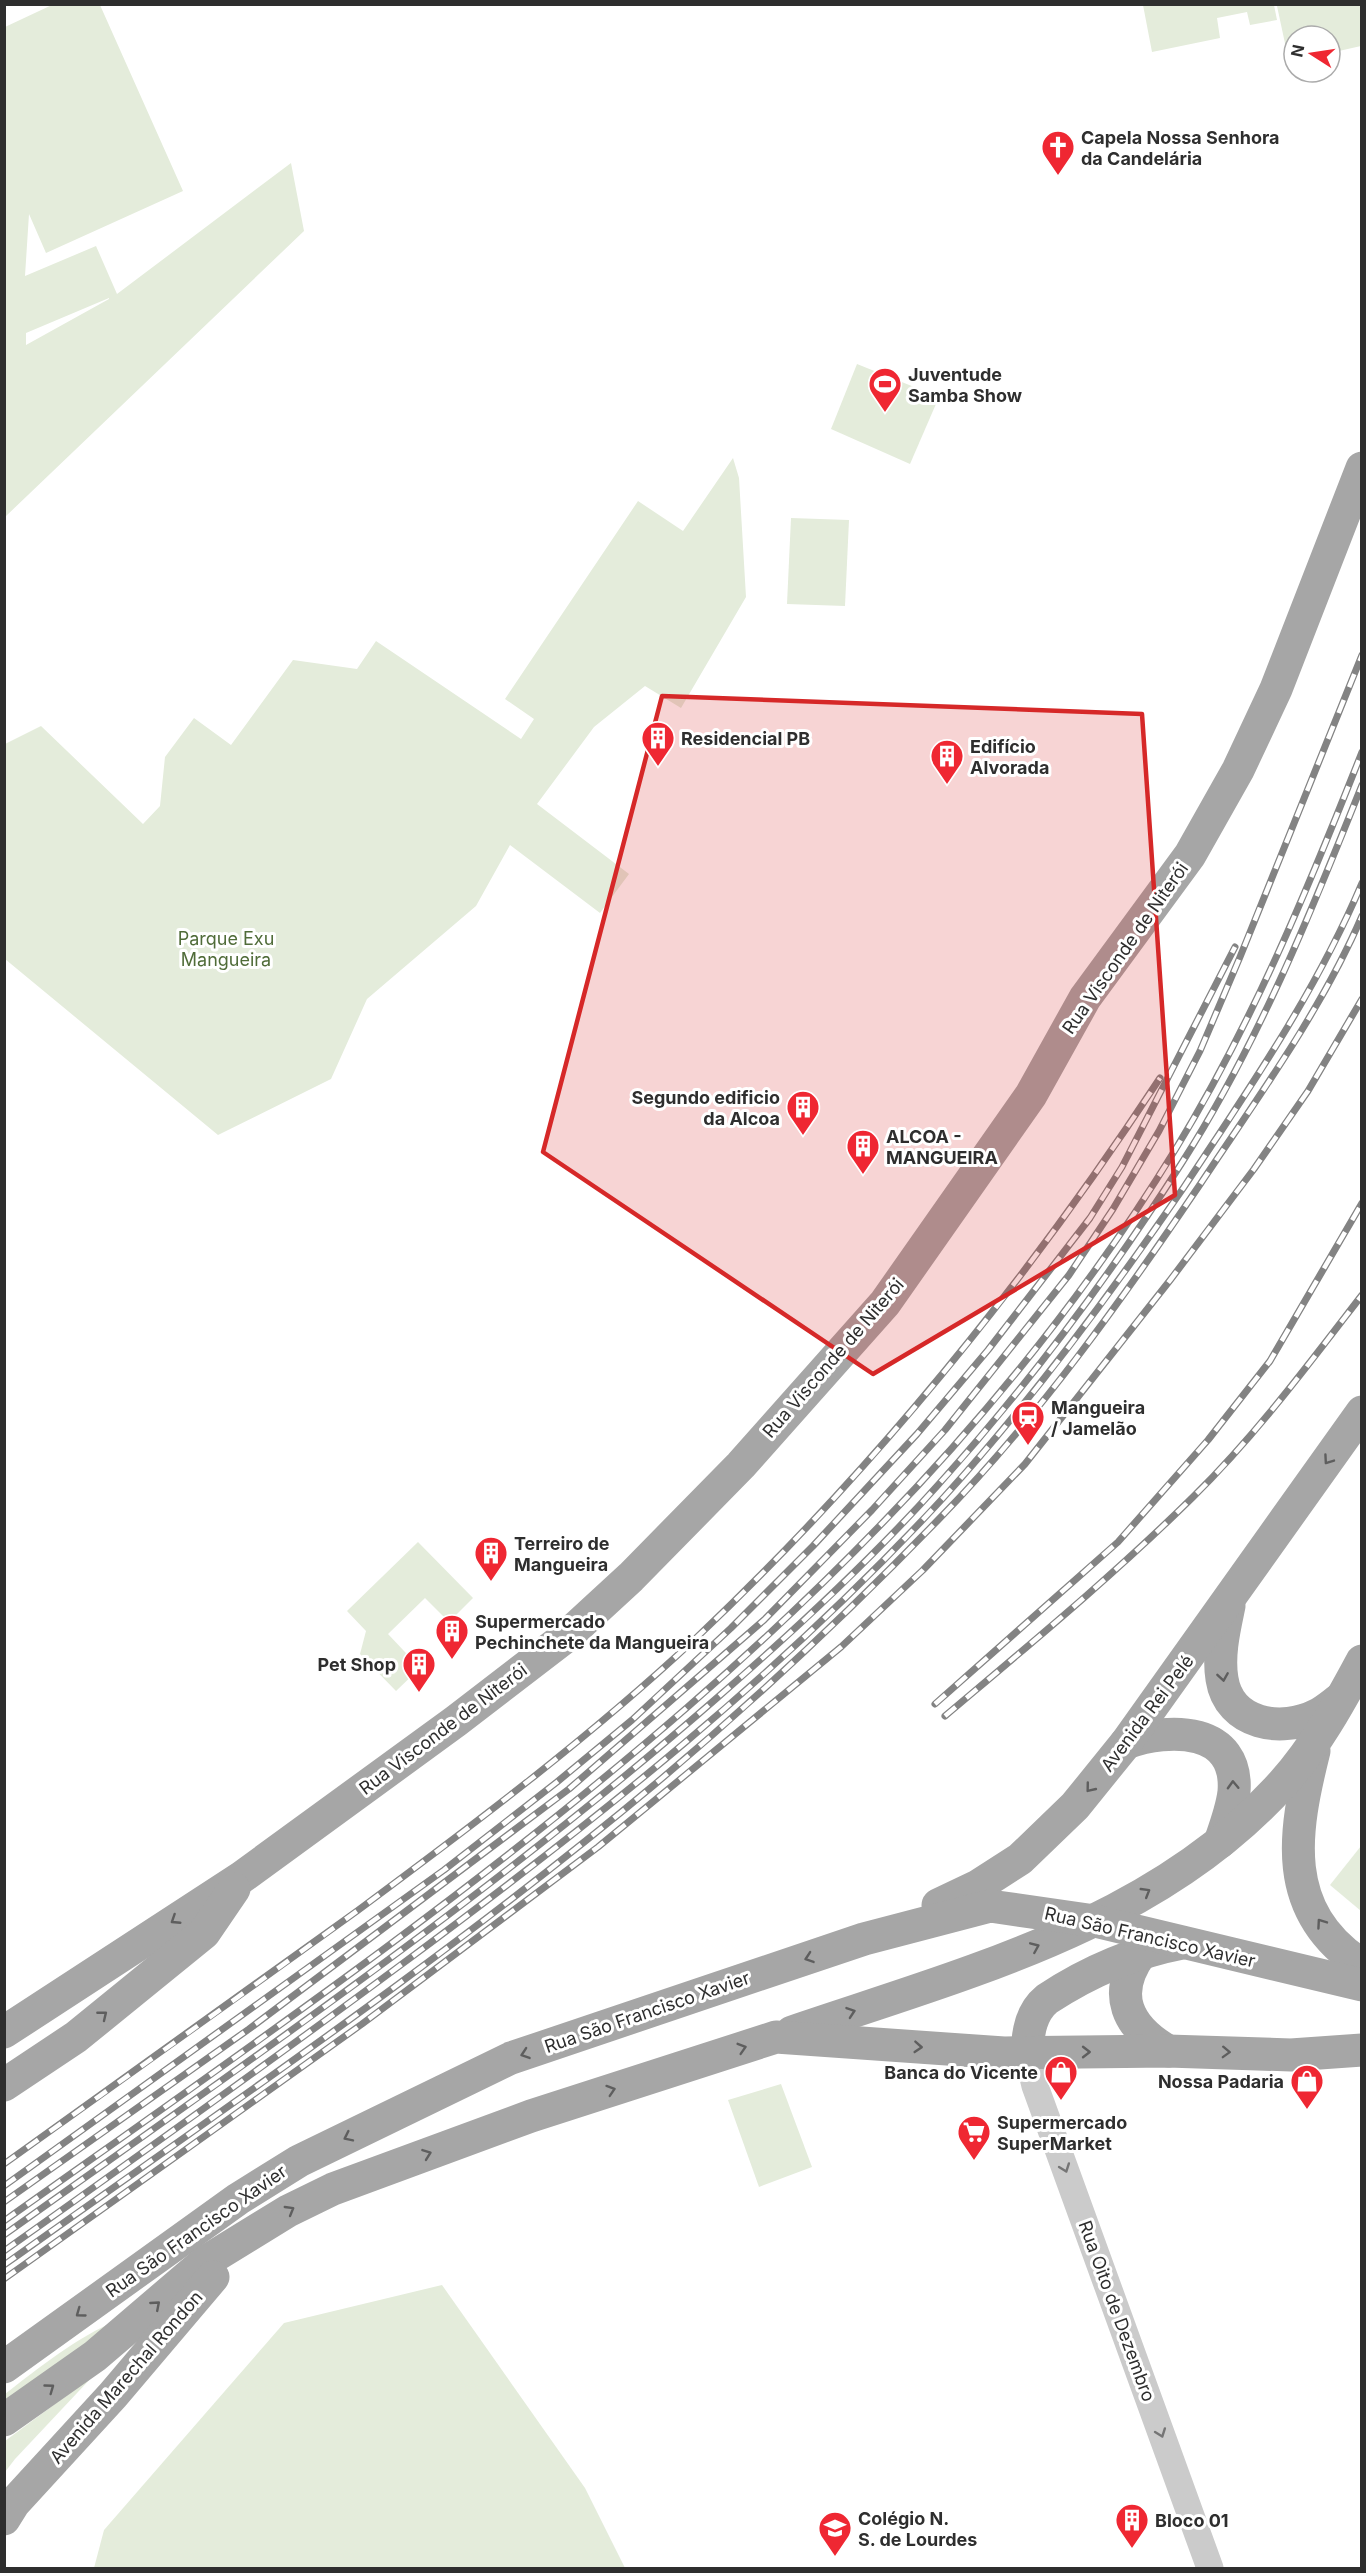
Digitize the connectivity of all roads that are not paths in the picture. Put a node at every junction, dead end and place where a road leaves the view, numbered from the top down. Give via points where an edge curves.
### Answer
1 (1362, 468) edge
2 (1362, 1412) edge
3 (1230, 1598) junction
4 (1362, 1661) edge
5 (1342, 1698) junction
6 (1317, 1739) junction
7 (1126, 1743) junction
8 (1220, 1842) junction
9 (242, 1877) junction
10 (1095, 1921) junction
11 (864, 1939) junction
12 (1187, 1942) junction
13 (1141, 1953) junction
14 (1362, 1965) edge
15 (1362, 1985) edge
16 (50, 2001) junction
17 (4, 2032) edge
18 (76, 2037) junction
19 (776, 2037) junction
20 (1362, 2050) edge
21 (1167, 2051) junction
22 (1027, 2052) junction
23 (4, 2085) edge
24 (250, 2236) junction
25 (4, 2367) edge
26 (4, 2420) edge
27 (4, 2519) edge
28 (1210, 2568) edge

1 - 9 main road, Rua Visconde de Niterói via 1276,689 1238,770 1190,855 1085,998 1025,1105 885,1303 741,1465 568,1635
2 -> 3 main road, Avenida Rei Pelé
3 -> 5 main road via 1223,1632 1222,1681 1229,1701 1241,1713 1273,1725 1296,1722 1317,1715
3 - 7 main road, Avenida Rei Pelé
4 - 5 main road
5 - 6 main road
6 - 8 main road via 1284,1782
14 -> 6 main road via 1335,1942 1317,1918 1304,1892 1297,1863 1300,1806
8 -> 7 main road via 1234,1790 1232,1770 1215,1745 1201,1737 1169,1732
7 -> 11 main road, Avenida Rei Pelé via 1075,1806 1020,1859 978,1886
10 -> 8 main road via 1149,1891
9 -> 16 main road, Rua Visconde de Niterói
18 -> 9 main road, Rua Visconde de Niterói via 204,1933
10 - 11 main road, Rua São Francisco Xavier via 990,1906
10 - 12 main road, Rua São Francisco Xavier
19 -> 10 main road via 999,1962
11 -> 25 main road, Rua São Francisco Xavier via 511,2058 299,2161 238,2199
12 - 13 main road
12 - 15 main road, Rua São Francisco Xavier
13 - 21 main road via 1129,1970 1129,2014 1138,2030
13 - 22 main road via 1097,1971 1041,2004 1028,2034
16 - 17 main road, Rua Visconde de Niterói
16 - 18 main road via 67,2017
18 - 23 main road, Rua Visconde de Niterói
19 -> 22 main road, Rua São Francisco Xavier
24 -> 19 main road, Rua São Francisco Xavier via 333,2188 531,2116
21 -> 20 main road, Rua São Francisco Xavier via 1291,2055
22 -> 21 main road, Rua São Francisco Xavier
22 -> 28 street, Rua Oito de Dezembro via 1032,2078
26 -> 24 main road via 94,2356 205,2262
24 - 27 main road, Avenida Marechal Rondon

